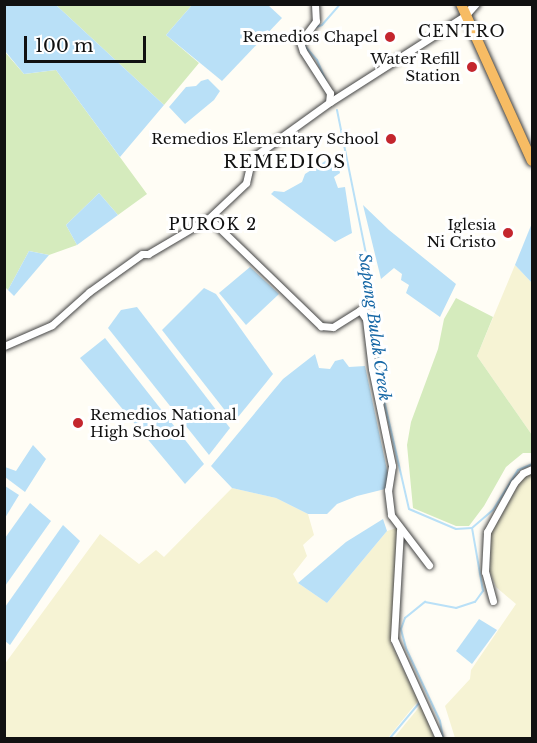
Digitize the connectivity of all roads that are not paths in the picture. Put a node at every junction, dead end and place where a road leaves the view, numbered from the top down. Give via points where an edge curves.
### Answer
1 (315, 4) edge
2 (476, 4) edge
3 (464, 10) edge
4 (329, 102) junction
5 (532, 161) edge
6 (209, 218) junction
7 (4, 346) edge
8 (532, 469) edge
9 (400, 530) junction
10 (429, 565) dead end
11 (493, 601) dead end
12 (440, 738) edge

1 - 4 street via 316,21 300,42 330,93
2 - 3 street
3 - 4 street
3 - 5 highway
4 - 6 street via 252,158 246,183
6 - 7 street via 142,254 52,325
6 - 9 street via 321,326 333,327 360,310 366,320 392,466 388,490 391,515
8 - 11 street via 514,483 487,532 485,572
9 - 10 street
9 - 12 street via 394,639

